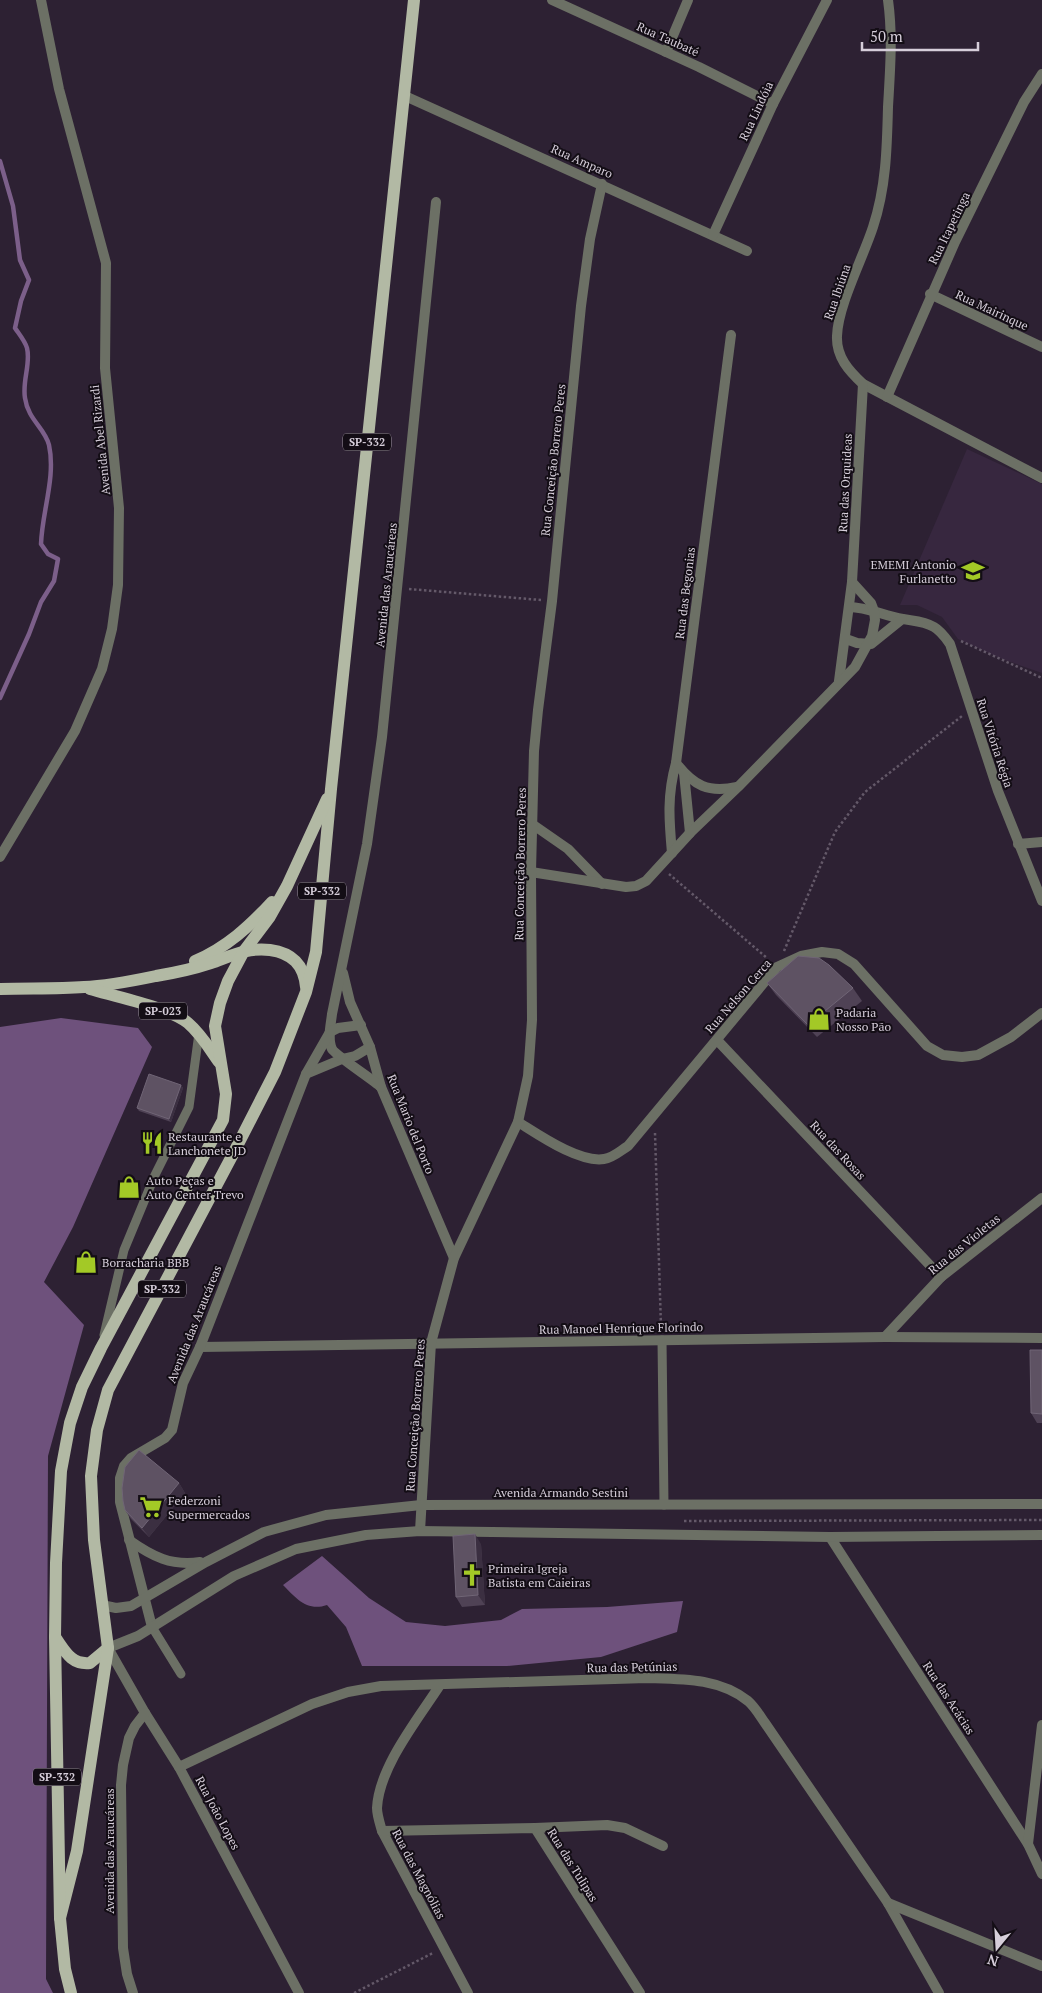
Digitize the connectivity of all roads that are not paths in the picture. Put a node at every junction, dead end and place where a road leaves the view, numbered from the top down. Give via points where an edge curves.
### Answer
1 (42, 0) edge
2 (414, 0) edge
3 (552, 0) edge
4 (688, 0) edge
5 (827, 0) edge
6 (888, 0) edge
7 (666, 52) junction
8 (1042, 74) edge
9 (405, 96) junction
10 (773, 104) junction
11 (602, 184) junction
12 (436, 202) dead end
13 (713, 235) junction
14 (747, 251) dead end
15 (930, 294) junction
16 (731, 335) dead end
17 (1042, 347) edge
18 (863, 384) junction
19 (887, 397) junction
20 (1042, 478) edge
21 (852, 582) junction
22 (849, 607) junction
23 (874, 611) junction
24 (902, 619) junction
25 (846, 639) junction
26 (868, 644) junction
27 (840, 682) junction
28 (676, 763) junction
29 (684, 773) junction
30 (738, 787) junction
31 (330, 789) junction
32 (532, 824) junction
33 (690, 833) junction
34 (1042, 842) edge
35 (1018, 844) junction
36 (672, 853) junction
37 (0, 856) edge
38 (531, 872) junction
39 (602, 884) junction
40 (288, 886) junction
41 (1042, 901) edge
42 (244, 951) junction
43 (342, 968) junction
44 (166, 974) junction
45 (85, 987) junction
46 (0, 989) edge
47 (306, 992) junction
48 (1042, 1013) edge
49 (361, 1025) junction
50 (330, 1032) junction
51 (199, 1033) junction
52 (717, 1040) junction
53 (370, 1047) junction
54 (342, 1059) junction
55 (221, 1066) junction
56 (306, 1074) junction
57 (381, 1087) junction
58 (518, 1122) junction
59 (1042, 1198) edge
60 (454, 1258) junction
61 (941, 1277) junction
62 (885, 1337) junction
63 (1042, 1338) edge
64 (662, 1340) junction
65 (431, 1343) junction
66 (200, 1347) junction
67 (101, 1348) junction
68 (1042, 1504) edge
69 (421, 1505) junction
70 (664, 1505) junction
71 (420, 1531) junction
72 (1042, 1535) edge
73 (830, 1537) junction
74 (129, 1540) junction
75 (206, 1562) junction
76 (145, 1597) junction
77 (102, 1605) junction
78 (152, 1628) junction
79 (55, 1637) junction
80 (108, 1648) junction
81 (181, 1674) dead end
82 (440, 1685) junction
83 (145, 1713) junction
84 (1042, 1725) edge
85 (179, 1767) junction
86 (535, 1828) junction
87 (382, 1831) junction
88 (1028, 1844) junction
89 (663, 1846) dead end
90 (1042, 1874) edge
91 (888, 1903) junction
92 (60, 1918) junction
93 (1042, 1966) edge
94 (71, 1993) edge
95 (133, 1993) edge
96 (299, 1993) edge
97 (468, 1993) edge
98 (640, 1993) edge
99 (939, 1993) edge

1 - 37 street, Avenida Abel Rizardi via 59,89 106,263 105,368 119,508 118,585 102,669 75,730
2 - 9 main road, SP-332
3 - 7 street, Rua Taubaté
4 - 7 street
5 - 10 street, Rua Lindóia
6 - 18 street, Rua Ibiúna via 891,25 887,161 874,226 842,310 836,336 839,354 849,371
7 - 10 street, Rua Taubaté
8 - 15 street, Rua Itapetinga via 1024,102
9 - 11 street, Rua Amparo
9 - 31 main road, SP-332
10 - 13 street, Rua Lindóia
11 - 13 street, Rua Amparo
11 - 32 street, Rua Conceição Borrero Peres via 581,306 538,710
12 - 43 street, Avenida das Araucáreas via 382,737 368,834
13 - 14 street, Rua Amparo
15 - 17 street, Rua Mairinque
15 - 19 street, Rua Itapetinga
16 - 28 street, Rua das Begonias
18 - 19 street, Rua Ibiúna
18 - 21 street, Rua das Orquideas
19 - 20 street, Rua Ibiúna
21 - 22 street, Rua das Orquideas
21 - 23 street
22 - 23 street
22 - 25 street
23 - 24 street
23 - 26 street via 874,625
24 - 26 street
24 - 35 street, Rua Vitória Régia via 918,620 932,626 950,644
25 - 26 street
25 - 27 street
26 - 27 street via 855,667
27 - 30 street
28 - 29 street
28 - 36 street, Rua das Begonias via 668,800
29 - 30 street via 702,787 713,790
29 - 33 street
30 - 33 street
31 - 40 main road, SP-332
31 - 47 main road, SP-332 via 318,936
32 - 38 street, Rua Conceição Borrero Peres
32 - 39 street via 568,849
33 - 36 street
34 - 35 street
35 - 41 street, Rua Vitória Régia
36 - 39 street via 646,881 636,886
38 - 39 street
38 - 58 street, Rua Conceição Borrero Peres via 532,1020 528,1076
40 - 42 main road, SP-332
40 - 44 main road via 224,946
42 - 44 main road, SP-023
42 - 47 main road via 269,950 290,957 305,975
42 - 55 main road, SP-332 via 228,981 215,1026
43 - 49 street, Rua Mario del Porto via 345,986
43 - 50 street, Avenida das Araucáreas
44 - 45 main road, SP-023
45 - 46 main road, SP-023
45 - 51 main road, SP-023 via 173,1014
47 - 77 main road, SP-332 via 275,1072 108,1390 91,1476
48 - 52 street, Rua Nelson Cerca via 1012,1037 978,1055 944,1055 927,1046 854,964 838,954 822,952 801,956 777,967
49 - 50 street
49 - 53 street, Rua Mario del Porto
50 - 54 street via 332,1050
50 - 56 street, Avenida das Araucáreas
51 - 55 main road, SP-023
51 - 67 lane via 189,1107 155,1175 124,1250
52 - 58 street, Rua Nelson Cerca via 628,1146 611,1158 584,1158
52 - 61 street, Rua das Rosas
53 - 54 street
53 - 57 street, Rua Mario del Porto
54 - 56 street
54 - 57 street
55 - 67 main road, SP-332 via 226,1094 223,1120
56 - 66 street, Avenida das Araucáreas
57 - 60 street, Rua Mario del Porto
58 - 60 street, Rua Conceição Borrero Peres
59 - 61 street, Rua das Violetas
60 - 65 street, Rua Conceição Borrero Peres
61 - 62 street, Rua das Violetas
62 - 63 street, Rua Manoel Henrique Florindo
62 - 64 street, Rua Manoel Henrique Florindo
64 - 65 street, Rua Manoel Henrique Florindo
64 - 70 lane
65 - 66 street, Rua Manoel Henrique Florindo
65 - 69 street, Rua Conceição Borrero Peres
66 - 74 street, Avenida das Araucáreas via 183,1383 172,1430 165,1438 131,1458 122,1472 120,1502
67 - 79 main road, SP-332 via 70,1423 61,1471
68 - 70 street, Avenida Armando Sestini
69 - 70 street, Avenida Armando Sestini
69 - 71 street, Rua Conceição Borrero Peres
69 - 75 street, Avenida Armando Sestini via 326,1515 294,1523 264,1532
71 - 73 street
71 - 78 street via 366,1535 296,1549 234,1576
72 - 73 street
73 - 88 street, Rua das Acácias
74 - 75 street via 175,1564
74 - 76 street, Avenida das Araucáreas
75 - 76 street, Avenida Armando Sestini
76 - 77 street, Avenida Armando Sestini via 131,1606 116,1608
76 - 78 street, Avenida das Araucáreas
77 - 80 main road, SP-332
78 - 80 street
78 - 81 lane
79 - 80 main road via 75,1662 90,1663
79 - 92 main road, SP-332
80 - 83 street, Rua João Lopes
80 - 92 main road, SP-332 via 77,1851
82 - 85 street, Rua das Petúnias via 381,1686 348,1692 312,1704
82 - 87 street, Rua das Magnólias via 381,1782 377,1810
82 - 91 street, Rua das Petúnias via 647,1678 686,1679 730,1690 749,1702 765,1722
83 - 85 street, Rua João Lopes
83 - 95 street, Avenida das Araucáreas via 135,1726 125,1751 122,1785 123,1948
84 - 88 street
85 - 96 street, Rua João Lopes
86 - 87 street, Rua das Tulipas
86 - 89 street via 616,1826
86 - 98 street, Rua das Tulipas
87 - 97 street, Rua das Magnólias
88 - 90 street, Rua das Acácias
91 - 93 street
91 - 99 street, Rua das Petúnias
92 - 94 main road, SP-332

